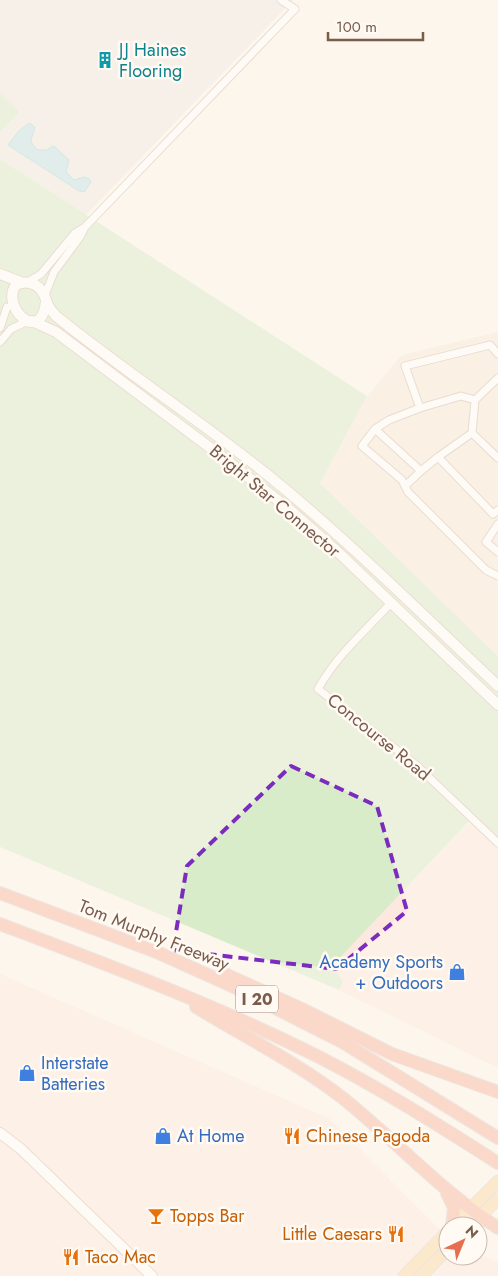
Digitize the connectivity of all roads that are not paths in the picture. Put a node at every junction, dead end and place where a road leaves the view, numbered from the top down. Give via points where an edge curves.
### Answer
1 (281, 0) edge
2 (85, 227) junction
3 (0, 274) edge
4 (24, 283) junction
5 (45, 298) junction
6 (6, 301) junction
7 (29, 322) junction
8 (0, 328) edge
9 (0, 342) edge
10 (498, 354) edge
11 (498, 378) edge
12 (475, 400) junction
13 (420, 408) junction
14 (375, 429) junction
15 (472, 433) junction
16 (438, 457) junction
17 (498, 458) edge
18 (421, 471) junction
19 (405, 486) junction
20 (495, 512) edge
21 (498, 522) edge
22 (498, 552) edge
23 (498, 576) edge
24 (391, 603) junction
25 (498, 686) edge
26 (498, 705) edge
27 (498, 843) edge
28 (0, 893) edge
29 (0, 924) edge
30 (159, 953) junction
31 (159, 986) junction
32 (498, 1092) edge
33 (0, 1133) edge
34 (498, 1138) edge
35 (498, 1163) edge
36 (495, 1184) edge
37 (445, 1189) junction
38 (498, 1198) edge
39 (470, 1209) junction
40 (454, 1216) edge
41 (463, 1216) edge
42 (476, 1216) edge
43 (484, 1216) edge
44 (438, 1241) edge
45 (438, 1258) edge
46 (152, 1276) edge
47 (404, 1276) edge
48 (421, 1276) edge

1 - 2 street via 295,9
2 - 4 street via 75,233 41,274
2 - 5 street via 54,272
3 - 4 street
4 - 5 street via 36,285
4 - 6 street via 11,290
5 - 7 street via 42,314
5 - 25 street, Bright Star Connector via 49,309 63,322 298,500
6 - 7 street via 14,318
6 - 8 street
7 - 9 street via 10,329
7 - 24 street, Bright Star Connector via 56,332 259,485 340,554
10 - 13 street via 490,345 405,366
11 - 12 street
12 - 13 street via 461,396
12 - 15 street
13 - 14 street
14 - 18 street
14 - 19 street via 362,446
15 - 16 street
15 - 17 street
16 - 18 street
16 - 20 street
18 - 19 street
19 - 23 street via 486,570
20 - 21 street
21 - 22 street via 486,542
24 - 26 street, Bright Star Connector
24 - 27 street, Concourse Road via 341,657 318,689 414,762
28 - 30 highway, Tom Murphy Freeway / I 20
29 - 31 highway, I 20
30 - 32 highway via 212,968 392,1054
30 - 34 highway, Tom Murphy Freeway / I 20 via 344,1043
31 - 35 highway, I 20 via 251,1024 342,1069
31 - 37 highway via 315,1078
33 - 46 street via 22,1149
36 - 39 main road
37 - 39 highway
37 - 40 highway via 451,1198
38 - 43 main road
39 - 41 main road
39 - 42 highway
44 - 47 main road
45 - 48 main road

